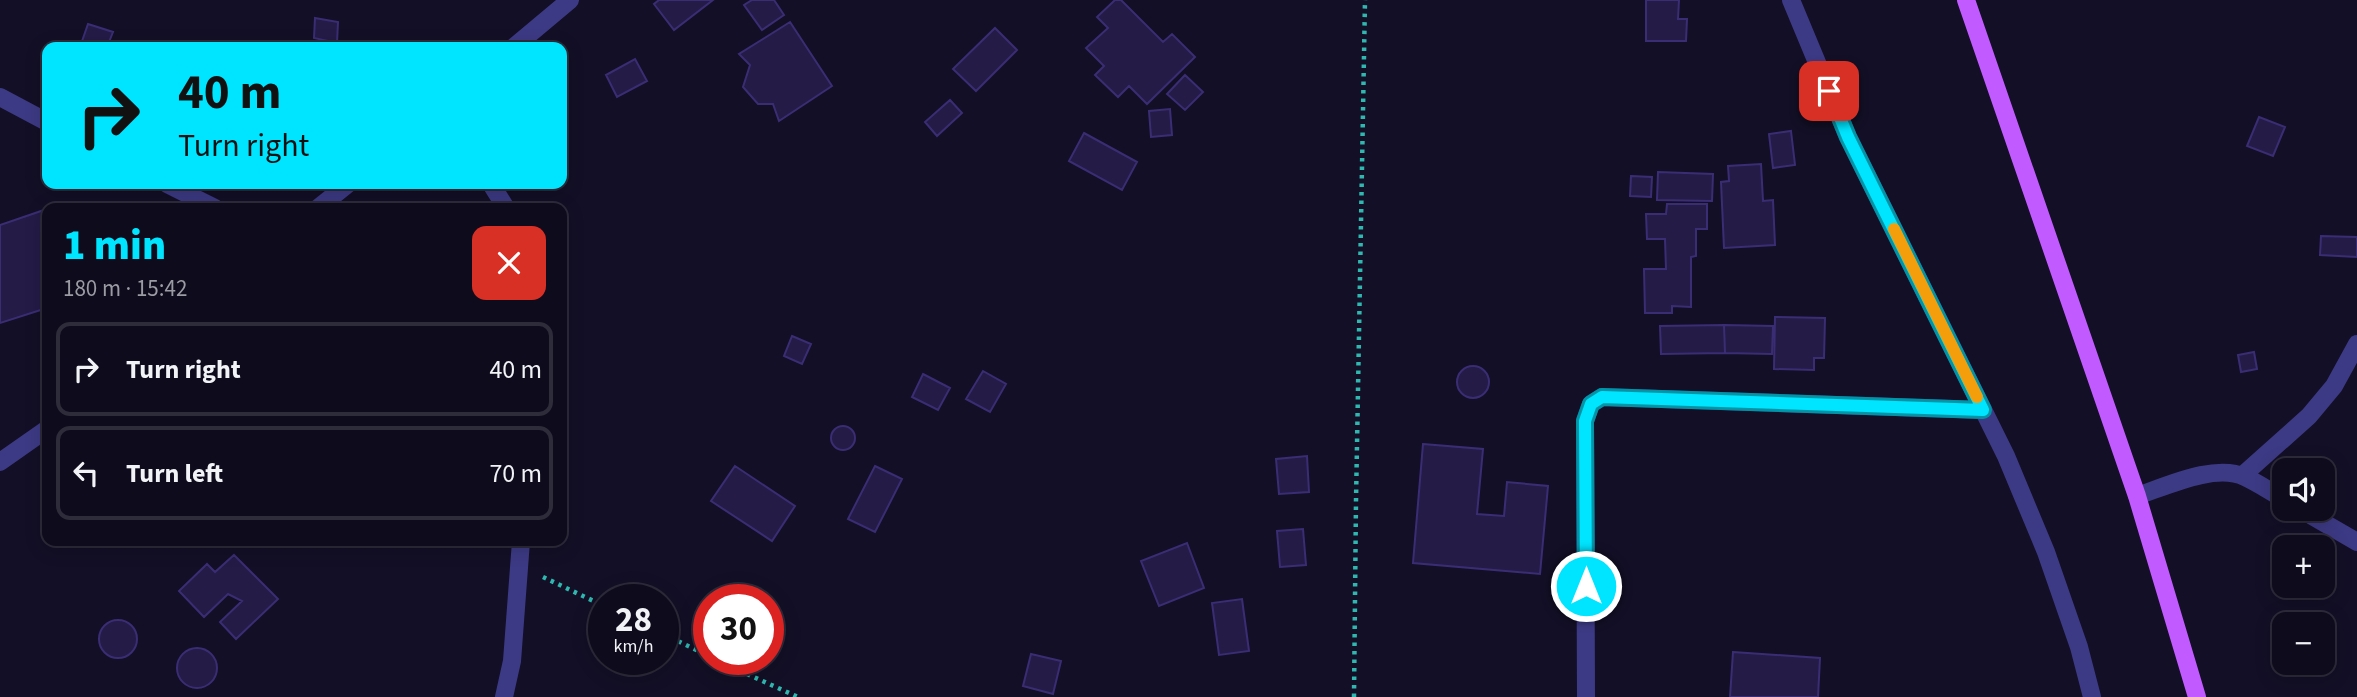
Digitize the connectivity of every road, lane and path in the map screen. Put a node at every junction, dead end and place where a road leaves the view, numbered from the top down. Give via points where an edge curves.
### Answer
1 (570, 0) edge
2 (1365, 0) edge
3 (1791, 0) edge
4 (1966, 0) edge
5 (520, 42) edge
6 (0, 97) edge
7 (42, 119) edge
8 (177, 189) edge
9 (342, 189) edge
10 (205, 203) edge
11 (324, 203) edge
12 (2357, 344) edge
13 (1983, 410) junction
14 (42, 433) edge
15 (0, 462) edge
16 (2243, 475) junction
17 (2272, 492) edge
18 (2137, 496) junction
19 (2319, 521) edge
20 (2355, 544) edge
21 (521, 546) edge
22 (520, 566) junction
23 (588, 598) edge
24 (749, 675) edge
25 (504, 697) edge
26 (798, 697) edge
27 (1354, 697) edge
28 (1586, 697) edge
29 (2092, 697) edge
30 (2197, 697) edge

1 - 5 street
2 - 27 path
3 - 13 street via 1848,137
4 - 18 main road
6 - 7 street
8 - 10 street
9 - 11 street
12 - 16 street via 2334,386 2309,416
13 - 28 street via 1602,397 1591,404 1585,421
13 - 29 street via 2046,552
14 - 15 street
16 - 17 street
16 - 18 street via 2206,474
18 - 30 main road
19 - 20 street
21 - 22 street
22 - 23 path
22 - 25 street via 512,661
24 - 26 path

